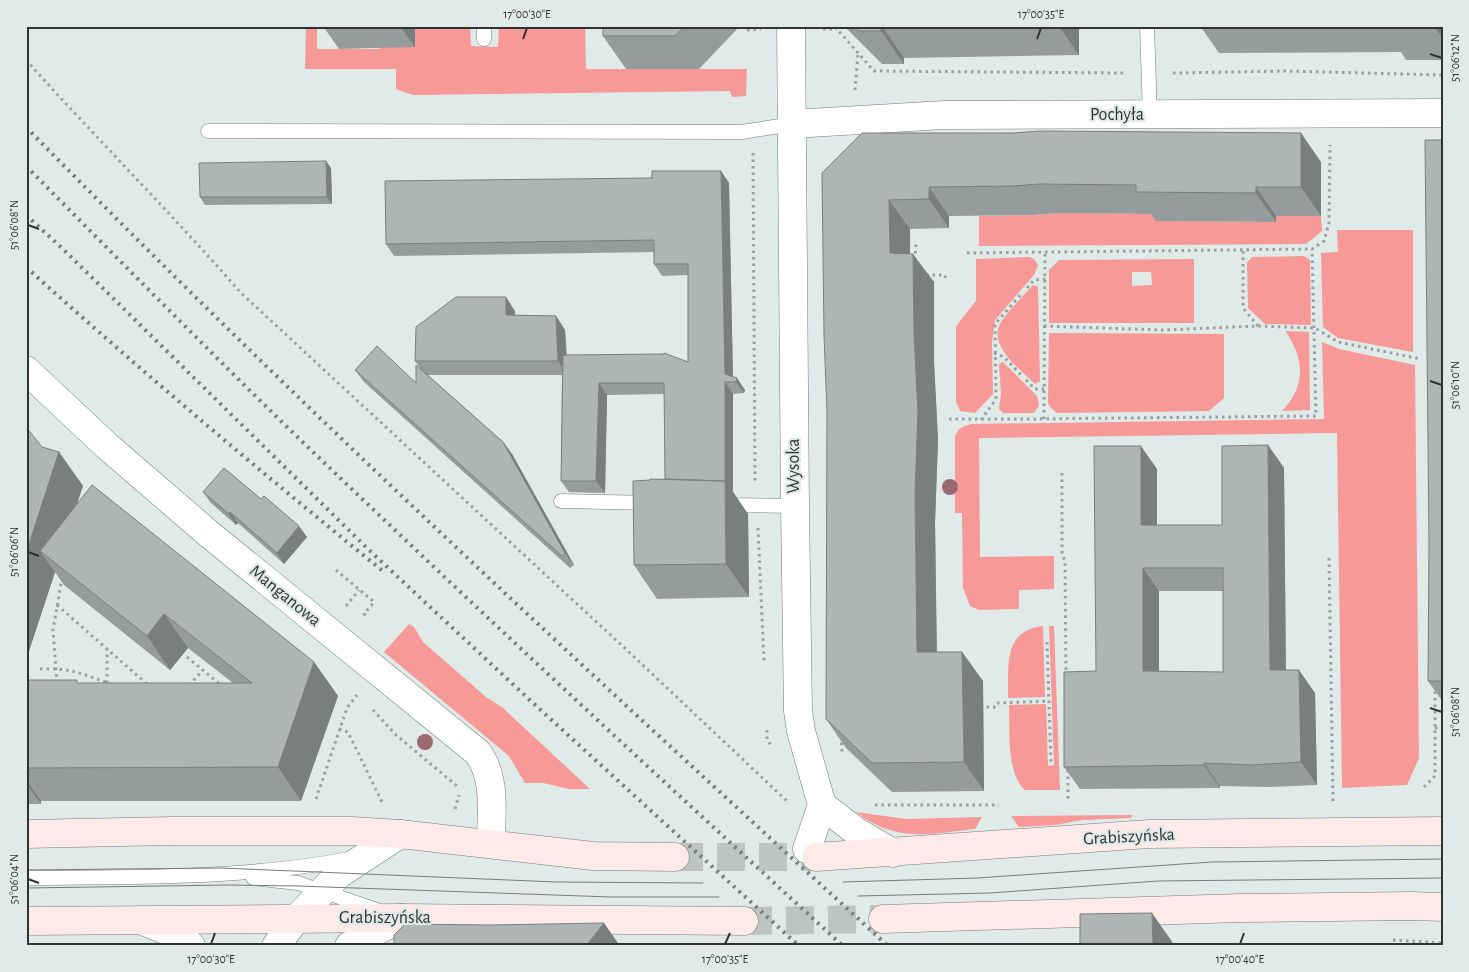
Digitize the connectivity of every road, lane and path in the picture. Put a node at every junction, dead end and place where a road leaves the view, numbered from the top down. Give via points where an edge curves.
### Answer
1 (791, 26) edge
2 (1147, 26) edge
3 (858, 54) dead end
4 (26, 60) edge
5 (855, 90) dead end
6 (1443, 113) edge
7 (1150, 115) junction
8 (792, 124) junction
9 (753, 130) junction
10 (208, 131) dead end
11 (1330, 145) dead end
12 (916, 243) dead end
13 (1312, 249) junction
14 (1243, 251) junction
15 (1045, 252) junction
16 (967, 253) dead end
17 (915, 267) edge
18 (925, 276) dead end
19 (1046, 279) junction
20 (946, 282) dead end
21 (1027, 288) dead end
22 (1022, 293) dead end
23 (1044, 326) junction
24 (1258, 326) junction
25 (1315, 328) junction
26 (994, 353) junction
27 (1421, 359) dead end
28 (26, 370) edge
29 (1022, 376) dead end
30 (1026, 380) dead end
31 (1044, 389) junction
32 (950, 418) dead end
33 (1044, 419) junction
34 (981, 420) junction
35 (1062, 473) dead end
36 (561, 501) dead end
37 (668, 504) edge
38 (708, 504) edge
39 (756, 506) junction
40 (795, 506) junction
41 (1329, 558) dead end
42 (336, 570) dead end
43 (64, 575) edge
44 (359, 590) junction
45 (57, 604) junction
46 (341, 612) dead end
47 (366, 615) dead end
48 (1047, 642) dead end
49 (107, 649) junction
50 (187, 657) edge
51 (764, 664) dead end
52 (56, 668) junction
53 (40, 669) dead end
54 (204, 670) junction
55 (1066, 679) edge
56 (1435, 680) edge
57 (106, 682) junction
58 (57, 685) edge
59 (115, 686) edge
60 (183, 687) edge
61 (225, 688) edge
62 (154, 690) edge
63 (107, 692) edge
64 (357, 695) dead end
65 (1049, 701) junction
66 (369, 706) dead end
67 (975, 707) dead end
68 (768, 721) dead end
69 (1443, 727) edge
70 (841, 728) edge
71 (1435, 728) junction
72 (339, 729) junction
73 (773, 748) dead end
74 (842, 758) edge
75 (1051, 764) dead end
76 (1068, 767) edge
77 (1424, 787) dead end
78 (792, 798) dead end
79 (1068, 802) dead end
80 (822, 805) junction
81 (870, 805) dead end
82 (999, 805) dead end
83 (1333, 805) dead end
84 (313, 807) dead end
85 (385, 808) dead end
86 (454, 811) dead end
87 (1443, 831) edge
88 (26, 834) edge
89 (400, 834) junction
90 (491, 844) junction
91 (811, 853) joint
92 (893, 853) junction
93 (364, 857) junction
94 (675, 857) tunnel mouth
95 (230, 875) junction
96 (26, 878) edge
97 (323, 891) junction
98 (1443, 907) edge
99 (401, 918) junction
100 (296, 919) junction
101 (883, 919) tunnel mouth
102 (143, 920) junction
103 (26, 921) edge
104 (744, 921) tunnel mouth
105 (191, 946) edge
106 (276, 946) edge
107 (349, 946) edge
108 (384, 946) edge

1 - 8 street, Wysoka
2 - 7 lane
3 - 5 path
4 - 78 path via 241,293 793,807
6 - 7 street, Pochyła
7 - 8 street, Pochyła via 944,116
8 - 9 lane
8 - 40 street, Wysoka
9 - 10 lane
9 - 39 path
11 - 13 path via 1330,223 1324,241
12 - 17 path
13 - 14 path
13 - 25 path
14 - 15 path
14 - 24 path via 1243,308
15 - 16 path
15 - 19 path
18 - 20 path via 945,275
19 - 21 path via 1034,280
19 - 23 path
22 - 26 path via 995,324
23 - 24 path via 1162,330
23 - 31 path
24 - 25 path
25 - 27 path via 1338,342
25 - 33 path via 1316,416
26 - 29 path via 1004,357
26 - 34 path via 996,399
28 - 90 street, Manganowa via 209,534 478,752 490,779
30 - 31 path via 1036,389
31 - 33 path
32 - 34 path
33 - 34 path
35 - 55 path
36 - 37 lane
38 - 39 lane
39 - 40 lane
39 - 51 path
40 - 80 street, Wysoka via 798,711
41 - 83 path
42 - 44 path
43 - 45 path
44 - 46 path
44 - 47 path via 374,602
45 - 49 path
45 - 52 path via 53,630
48 - 65 path
49 - 57 path
49 - 62 path
50 - 54 path
52 - 53 path
52 - 57 path via 73,670
52 - 58 path
54 - 60 path via 191,684
54 - 61 path
56 - 71 path
57 - 59 path
57 - 63 path
64 - 72 path via 347,708
65 - 67 path
65 - 75 path
66 - 86 path via 396,735 460,788
68 - 73 path via 767,740
69 - 71 path
70 - 74 path
71 - 77 path via 1435,776
72 - 84 path
72 - 85 path via 348,732
76 - 79 path
80 - 91 street
80 - 92 street via 857,832
81 - 82 path
87 - 92 main road, Grabiszyńska via 1149,834
88 - 89 main road via 324,831
89 - 90 main road
89 - 93 street
90 - 94 main road via 592,856
91 - 92 main road, Grabiszyńska
93 - 95 lane
93 - 97 street via 339,874
95 - 96 lane
95 - 97 lane via 298,883
97 - 99 lane
97 - 100 street
98 - 101 main road via 1240,908
99 - 100 main road, Grabiszyńska
99 - 104 main road, Grabiszyńska
99 - 107 street
99 - 108 street
100 - 102 main road, Grabiszyńska
100 - 106 street
102 - 103 main road, Grabiszyńska
102 - 105 street via 175,934

